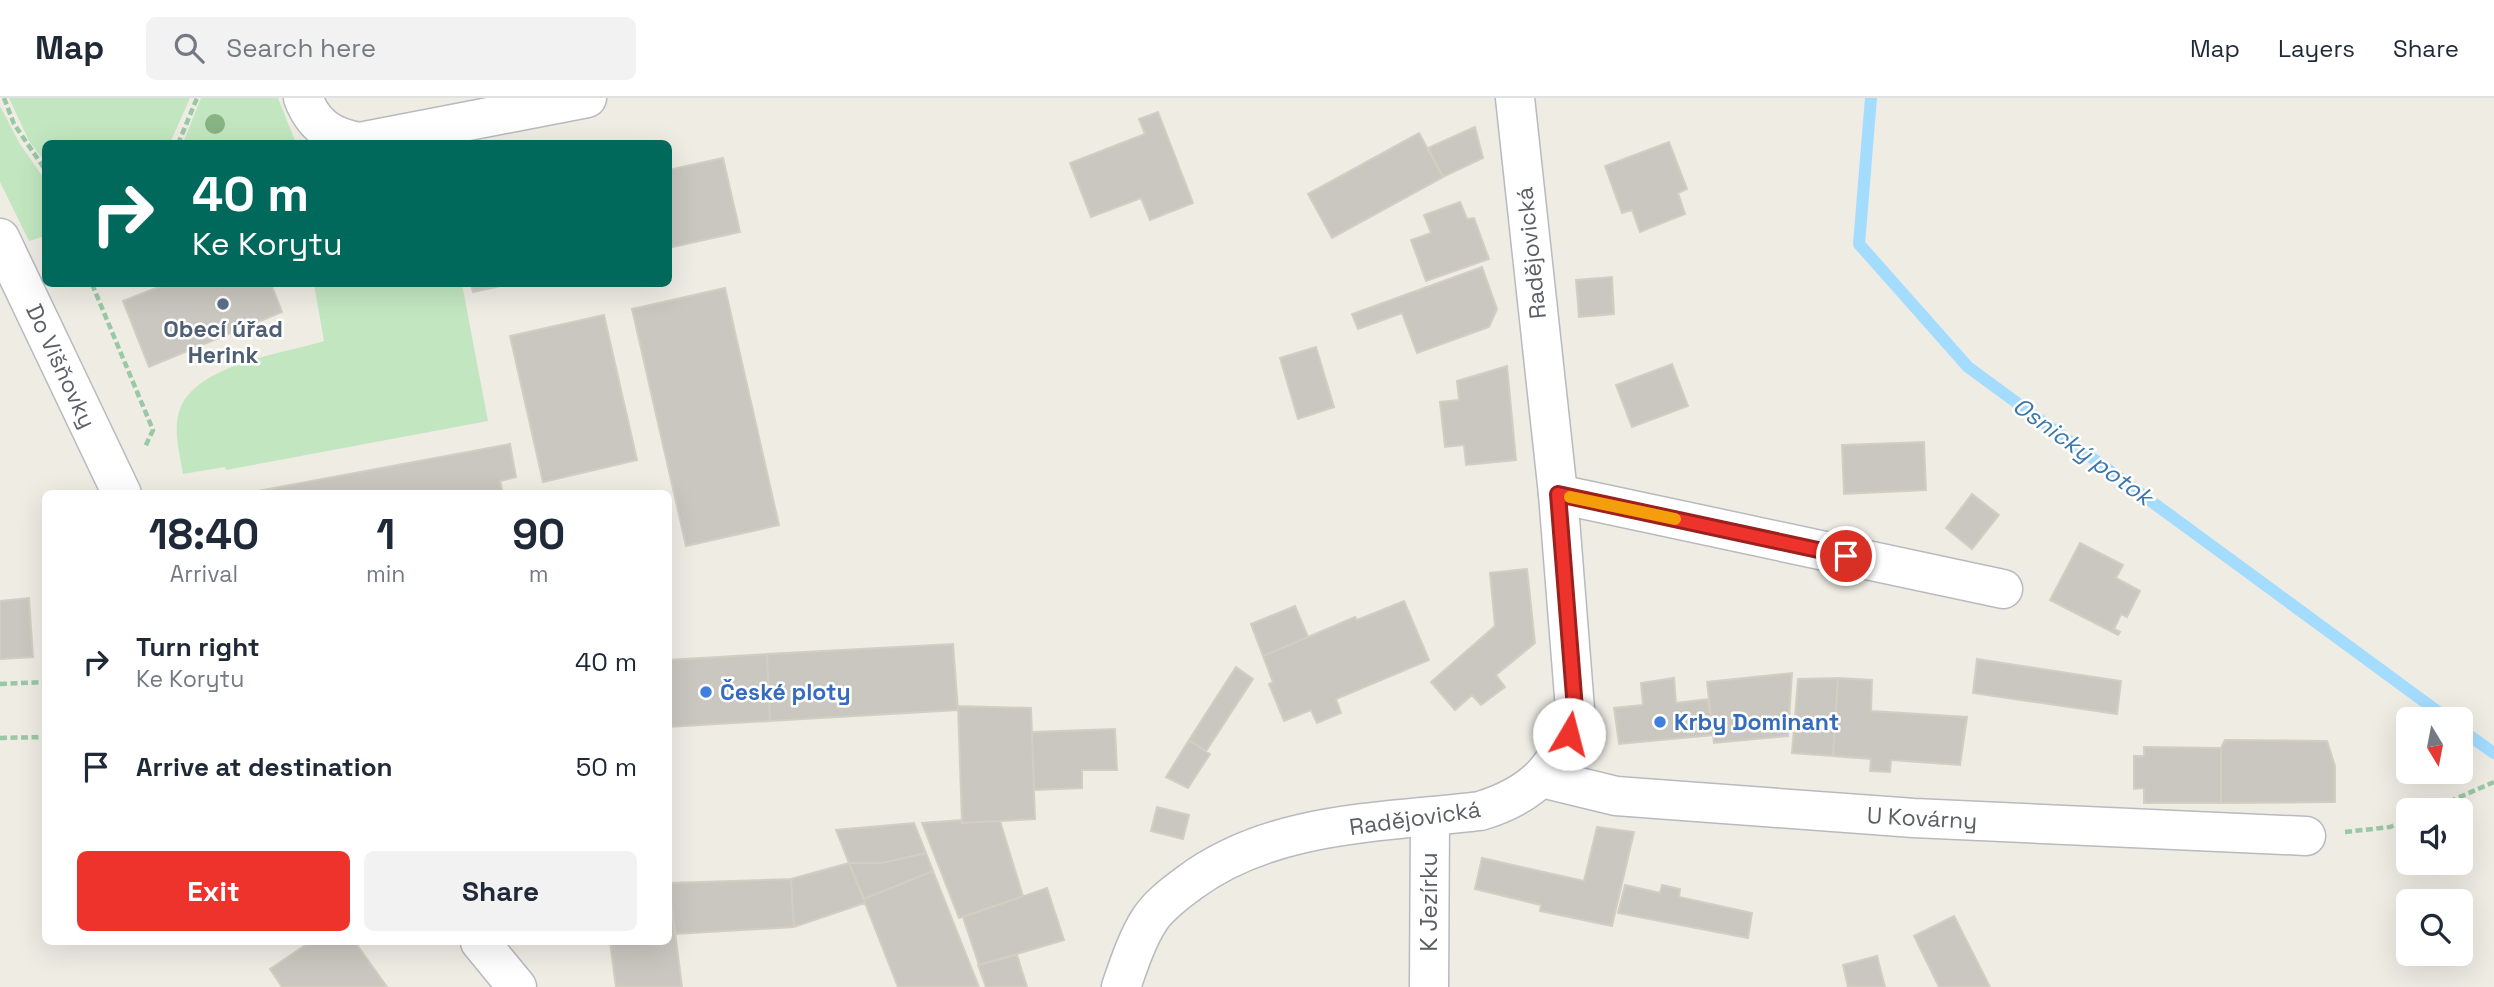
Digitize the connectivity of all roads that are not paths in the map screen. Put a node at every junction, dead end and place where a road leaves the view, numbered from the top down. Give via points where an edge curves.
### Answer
1 (303, 98) edge
2 (587, 98) edge
3 (1515, 98) edge
4 (346, 140) edge
5 (370, 140) edge
6 (0, 238) edge
7 (120, 490) edge
8 (1558, 494) junction
9 (2003, 589) dead end
10 (1542, 778) junction
11 (1430, 817) junction
12 (2306, 836) road end
13 (482, 945) edge
14 (517, 987) edge
15 (1121, 987) edge
16 (1429, 987) edge

1 - 4 street via 321,127
2 - 5 street
3 - 8 street, Radějovická
6 - 7 street, Do Višňovky
8 - 9 street
8 - 10 street, Radějovická via 1575,709 1558,758
10 - 11 street, Radějovická via 1503,804
10 - 12 street, U Kovárny via 1616,796 1874,815
11 - 15 street, Radějovická via 1296,834 1235,854 1176,892 1151,917
11 - 16 street, K Jezírku
13 - 14 street

